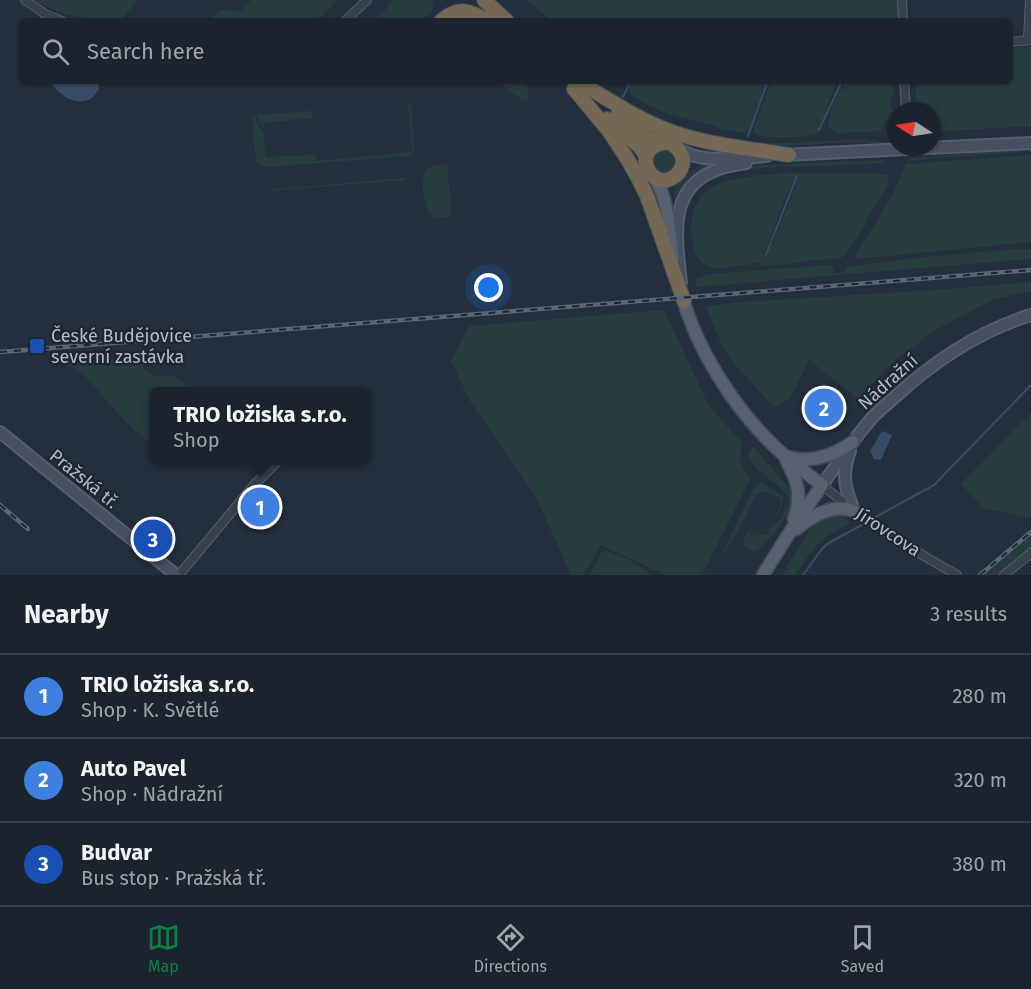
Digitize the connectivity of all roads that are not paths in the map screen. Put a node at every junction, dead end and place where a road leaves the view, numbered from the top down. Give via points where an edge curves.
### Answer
1 (25, 0) edge
2 (367, 0) edge
3 (448, 0) edge
4 (469, 0) edge
5 (484, 0) edge
6 (902, 0) edge
7 (1030, 0) edge
8 (55, 18) edge
9 (348, 18) edge
10 (442, 18) edge
11 (444, 18) edge
12 (482, 18) edge
13 (490, 18) edge
14 (504, 18) edge
15 (903, 18) edge
16 (1030, 40) edge
17 (1013, 42) edge
18 (574, 84) edge
19 (574, 84) edge
20 (574, 84) edge
21 (575, 84) edge
22 (904, 84) edge
23 (905, 102) edge
24 (663, 143) junction
25 (1031, 143) edge
26 (941, 147) edge
27 (679, 149) junction
28 (887, 149) edge
29 (789, 155) junction
30 (646, 156) junction
31 (710, 159) junction
32 (678, 174) junction
33 (654, 177) junction
34 (670, 232) junction
35 (684, 301) junction
36 (1031, 315) edge
37 (0, 432) edge
38 (853, 442) junction
39 (784, 455) junction
40 (274, 465) edge
41 (822, 485) junction
42 (854, 511) junction
43 (788, 536) junction
44 (1031, 553) edge
45 (177, 575) edge
46 (764, 575) edge
47 (957, 575) edge
48 (1004, 575) edge

1 - 8 street
2 - 9 street
3 - 10 highway
4 - 13 highway
5 - 14 highway
6 - 15 street
7 - 16 street
11 - 12 highway via 462,10
16 - 17 street
18 - 24 highway via 644,135
19 - 30 highway
20 - 35 highway via 637,176
21 - 29 highway via 666,130
22 - 23 street
24 - 27 highway
24 - 30 highway via 652,147
25 - 26 main road
27 - 31 main road via 689,156
27 - 32 highway via 683,160
28 - 29 main road
29 - 31 main road
29 - 35 main road via 712,171 686,193 679,209 677,232
30 - 33 highway via 647,168
31 - 32 main road
32 - 33 highway via 665,180
32 - 34 main road via 670,192
33 - 34 main road via 664,198
34 - 35 main road
35 - 39 main road via 706,355 740,408
36 - 38 main road, Nádražní via 973,339 948,355 910,383 872,418
37 - 45 main road, Pražská tř.
38 - 39 main road via 819,458
38 - 41 main road, Nádražní
38 - 42 main road via 844,477
39 - 41 main road
39 - 43 main road via 800,495
40 - 45 street
41 - 42 street, Jírovcova
41 - 43 main road, Nádražní
42 - 43 main road via 825,510
42 - 47 street, Jírovcova
43 - 46 main road, Nádražní
44 - 48 street

